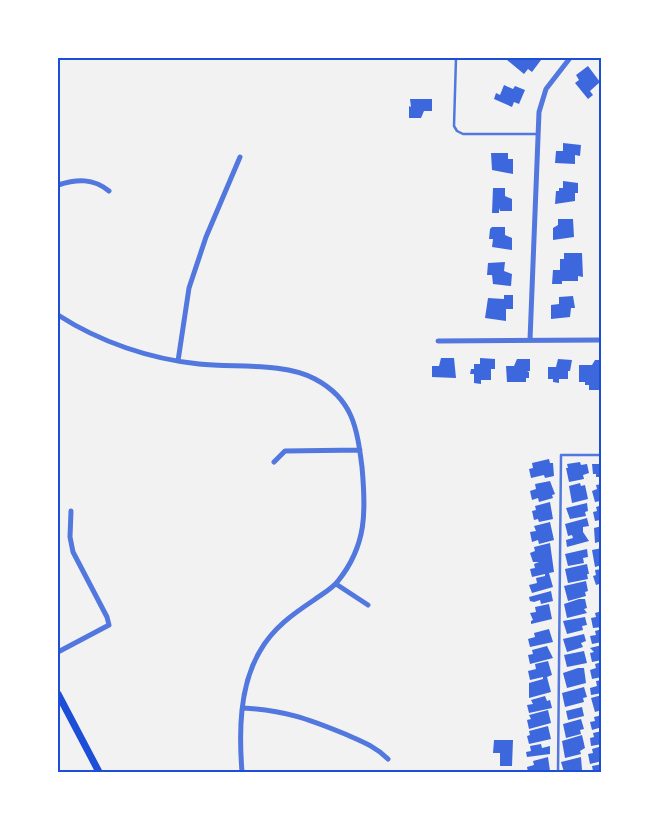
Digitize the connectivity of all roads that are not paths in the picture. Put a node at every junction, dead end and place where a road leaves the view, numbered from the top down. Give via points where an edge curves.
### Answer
1 (456, 58) edge
2 (570, 58) edge
3 (538, 134) junction
4 (240, 157) dead end
5 (58, 185) edge
6 (109, 191) dead end
7 (58, 315) edge
8 (530, 340) junction
9 (602, 340) edge
10 (438, 341) dead end
11 (178, 361) junction
12 (360, 450) junction
13 (602, 455) edge
14 (274, 462) dead end
15 (71, 510) dead end
16 (336, 584) junction
17 (368, 605) dead end
18 (58, 652) edge
19 (58, 694) edge
20 (244, 708) junction
21 (388, 759) dead end
22 (99, 772) edge
23 (242, 772) edge
24 (558, 772) edge

1 - 3 lane via 454,126 457,131 463,134
2 - 3 street via 546,89 539,112
3 - 8 street
4 - 11 street via 206,237 189,288
5 - 6 street via 90,181
7 - 11 street via 119,345
8 - 9 street
8 - 10 street
11 - 12 street via 285,370 314,378 331,389 349,411
12 - 14 street via 284,451
12 - 16 street via 365,519 354,555
13 - 24 lane via 561,455
15 - 18 street via 73,552 109,625
16 - 17 street
16 - 20 street via 287,619 266,641 249,674
19 - 22 main road
20 - 21 street via 276,710 300,716 377,748
20 - 23 street via 240,750

